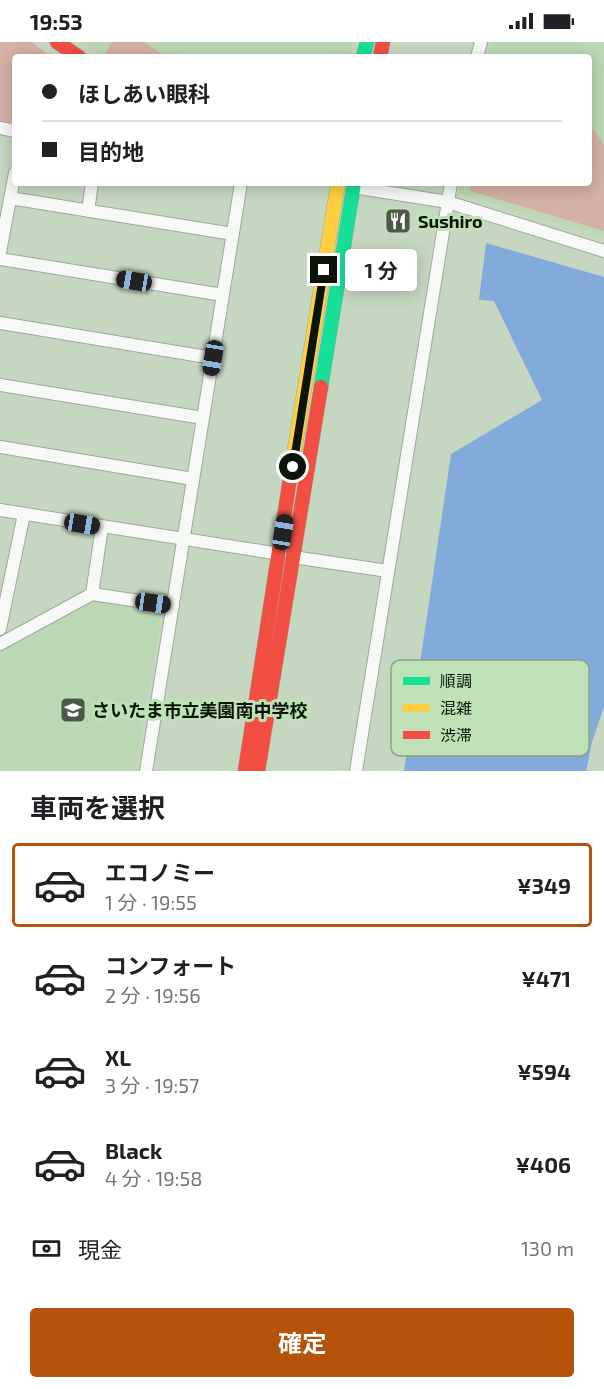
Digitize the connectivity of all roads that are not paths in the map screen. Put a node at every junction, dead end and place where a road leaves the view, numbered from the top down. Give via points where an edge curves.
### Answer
1 (12, 186) edge
2 (92, 186) edge
3 (241, 186) edge
4 (335, 186) edge
5 (354, 186) edge
6 (360, 186) edge
7 (451, 186) edge
8 (10, 198) junction
9 (448, 202) junction
10 (88, 211) junction
11 (233, 234) junction
12 (604, 251) edge
13 (0, 252) edge
14 (0, 260) edge
15 (223, 296) junction
16 (0, 323) edge
17 (213, 358) junction
18 (0, 385) edge
19 (203, 418) junction
20 (0, 447) edge
21 (193, 478) junction
22 (0, 510) edge
23 (24, 514) junction
24 (102, 526) junction
25 (183, 539) junction
26 (286, 556) junction
27 (388, 571) junction
28 (92, 594) junction
29 (173, 606) junction
30 (0, 629) edge
31 (0, 644) edge
32 (146, 771) edge
33 (245, 771) edge
34 (258, 771) edge
35 (356, 771) edge

1 - 8 street
2 - 10 street
3 - 11 street
4 - 26 street
5 - 26 street
6 - 9 street
7 - 9 street
8 - 10 street
8 - 13 street
9 - 12 street
9 - 27 street
10 - 11 street
11 - 15 street
14 - 15 street
15 - 17 street
16 - 17 street
17 - 19 street
18 - 19 street
19 - 21 street
20 - 21 street
21 - 25 street
22 - 23 street
23 - 24 street
23 - 30 street
24 - 25 street
24 - 28 street
25 - 26 street
25 - 29 street
26 - 27 street
26 - 33 street
26 - 34 street
27 - 35 street
28 - 29 street
28 - 31 street
29 - 32 street

